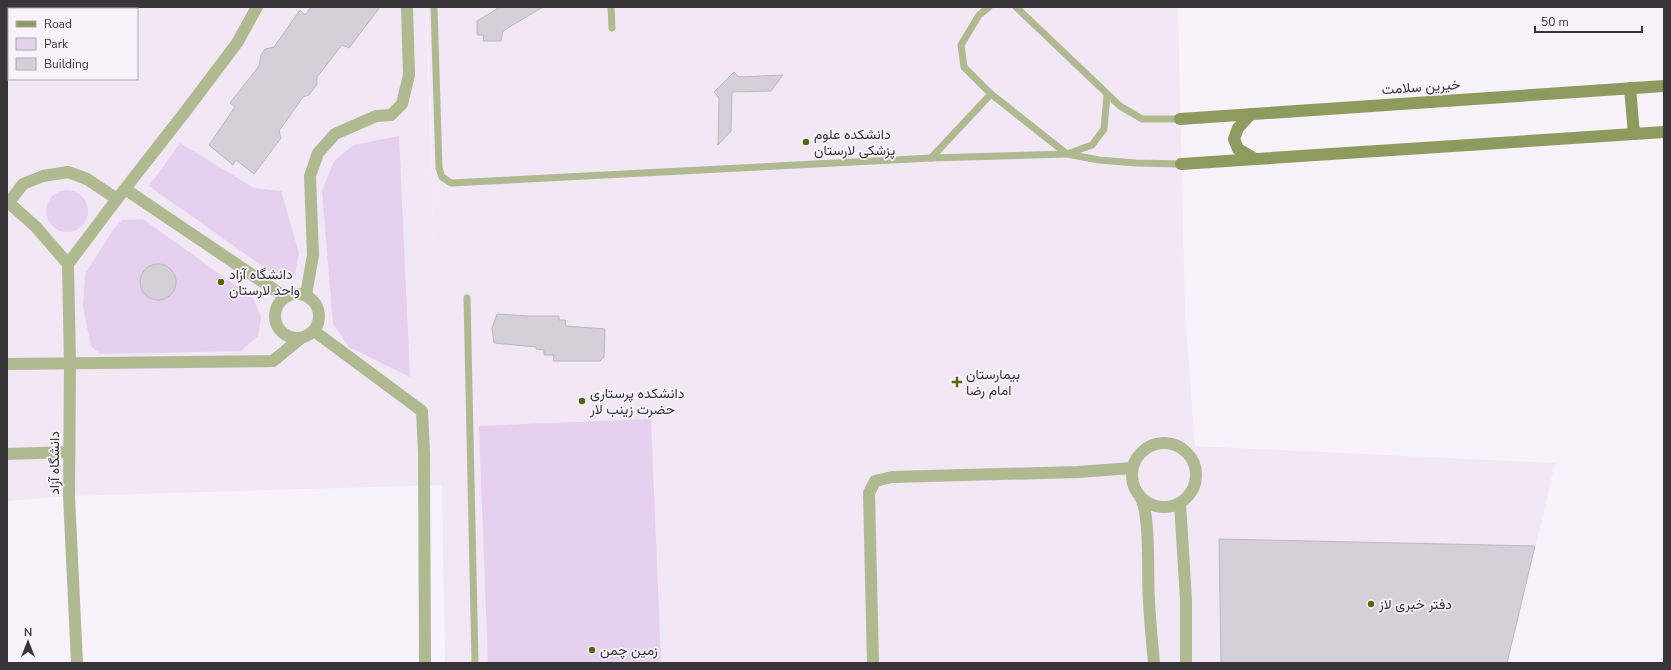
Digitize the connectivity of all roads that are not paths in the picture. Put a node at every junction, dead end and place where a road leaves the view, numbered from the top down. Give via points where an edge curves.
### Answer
1 (257, 7) edge
2 (407, 7) edge
3 (434, 7) edge
4 (611, 7) edge
5 (1016, 7) edge
6 (1023, 7) edge
7 (988, 8) edge
8 (1025, 16) junction
9 (612, 28) dead end
10 (1664, 86) edge
11 (1630, 88) junction
12 (991, 94) junction
13 (1108, 95) junction
14 (1251, 114) junction
15 (1180, 119) joint
16 (1664, 132) edge
17 (1634, 134) junction
18 (1067, 154) junction
19 (930, 158) junction
20 (1255, 159) junction
21 (1182, 164) joint
22 (125, 189) junction
23 (117, 199) junction
24 (8, 202) edge
25 (68, 264) junction
26 (306, 295) junction
27 (285, 297) junction
28 (467, 298) dead end
29 (314, 331) junction
30 (301, 338) junction
31 (7, 364) edge
32 (70, 364) junction
33 (69, 452) junction
34 (7, 454) edge
35 (1132, 468) junction
36 (1140, 497) junction
37 (1180, 503) junction
38 (77, 663) edge
39 (425, 663) edge
40 (475, 663) edge
41 (873, 663) edge
42 (1154, 663) edge
43 (1186, 663) edge

1 - 22 street via 237,43
2 - 26 street via 409,75 402,104 391,115 376,116 335,134 318,153 310,176 313,255
3 - 19 lane via 439,168 442,177 451,183
4 - 9 lane
5 - 8 lane
6 - 8 lane
7 - 12 lane via 979,15 961,45 964,67
8 - 13 lane
10 - 11 street, خیرین سلامت
11 - 14 street, خیرین سلامت
11 - 17 street
12 - 18 lane
12 - 19 lane
13 - 15 lane via 1120,106 1142,119
13 - 18 lane via 1104,129 1092,145
14 - 15 street, خیرین سلامت
14 - 20 street via 1238,128 1234,139 1238,148
16 - 17 street
17 - 20 street
18 - 19 lane
18 - 21 lane via 1136,164
20 - 21 street
22 - 23 street
22 - 27 street
23 - 24 street via 86,179 68,172 43,176 23,184
23 - 25 street
24 - 25 street via 36,227
25 - 32 street, دانشگاه آزاد
26 - 27 street via 291,294
26 - 29 street via 317,304 319,311 318,325
27 - 30 street via 276,309 276,324 286,336
28 - 40 lane
29 - 30 street
29 - 39 street via 422,411
30 - 32 street via 273,361
31 - 32 street
32 - 33 street, دانشگاه آزاد
33 - 34 street
33 - 38 street, دانشگاه آزاد
35 - 36 street via 1132,479
35 - 37 street via 1140,455 1152,446 1162,443 1182,449 1189,456 1196,476 1194,487
35 - 41 street via 892,477 875,481 869,493
36 - 37 street via 1149,504 1159,507 1170,507
36 - 42 street via 1147,516 1148,601
37 - 43 street via 1186,600

